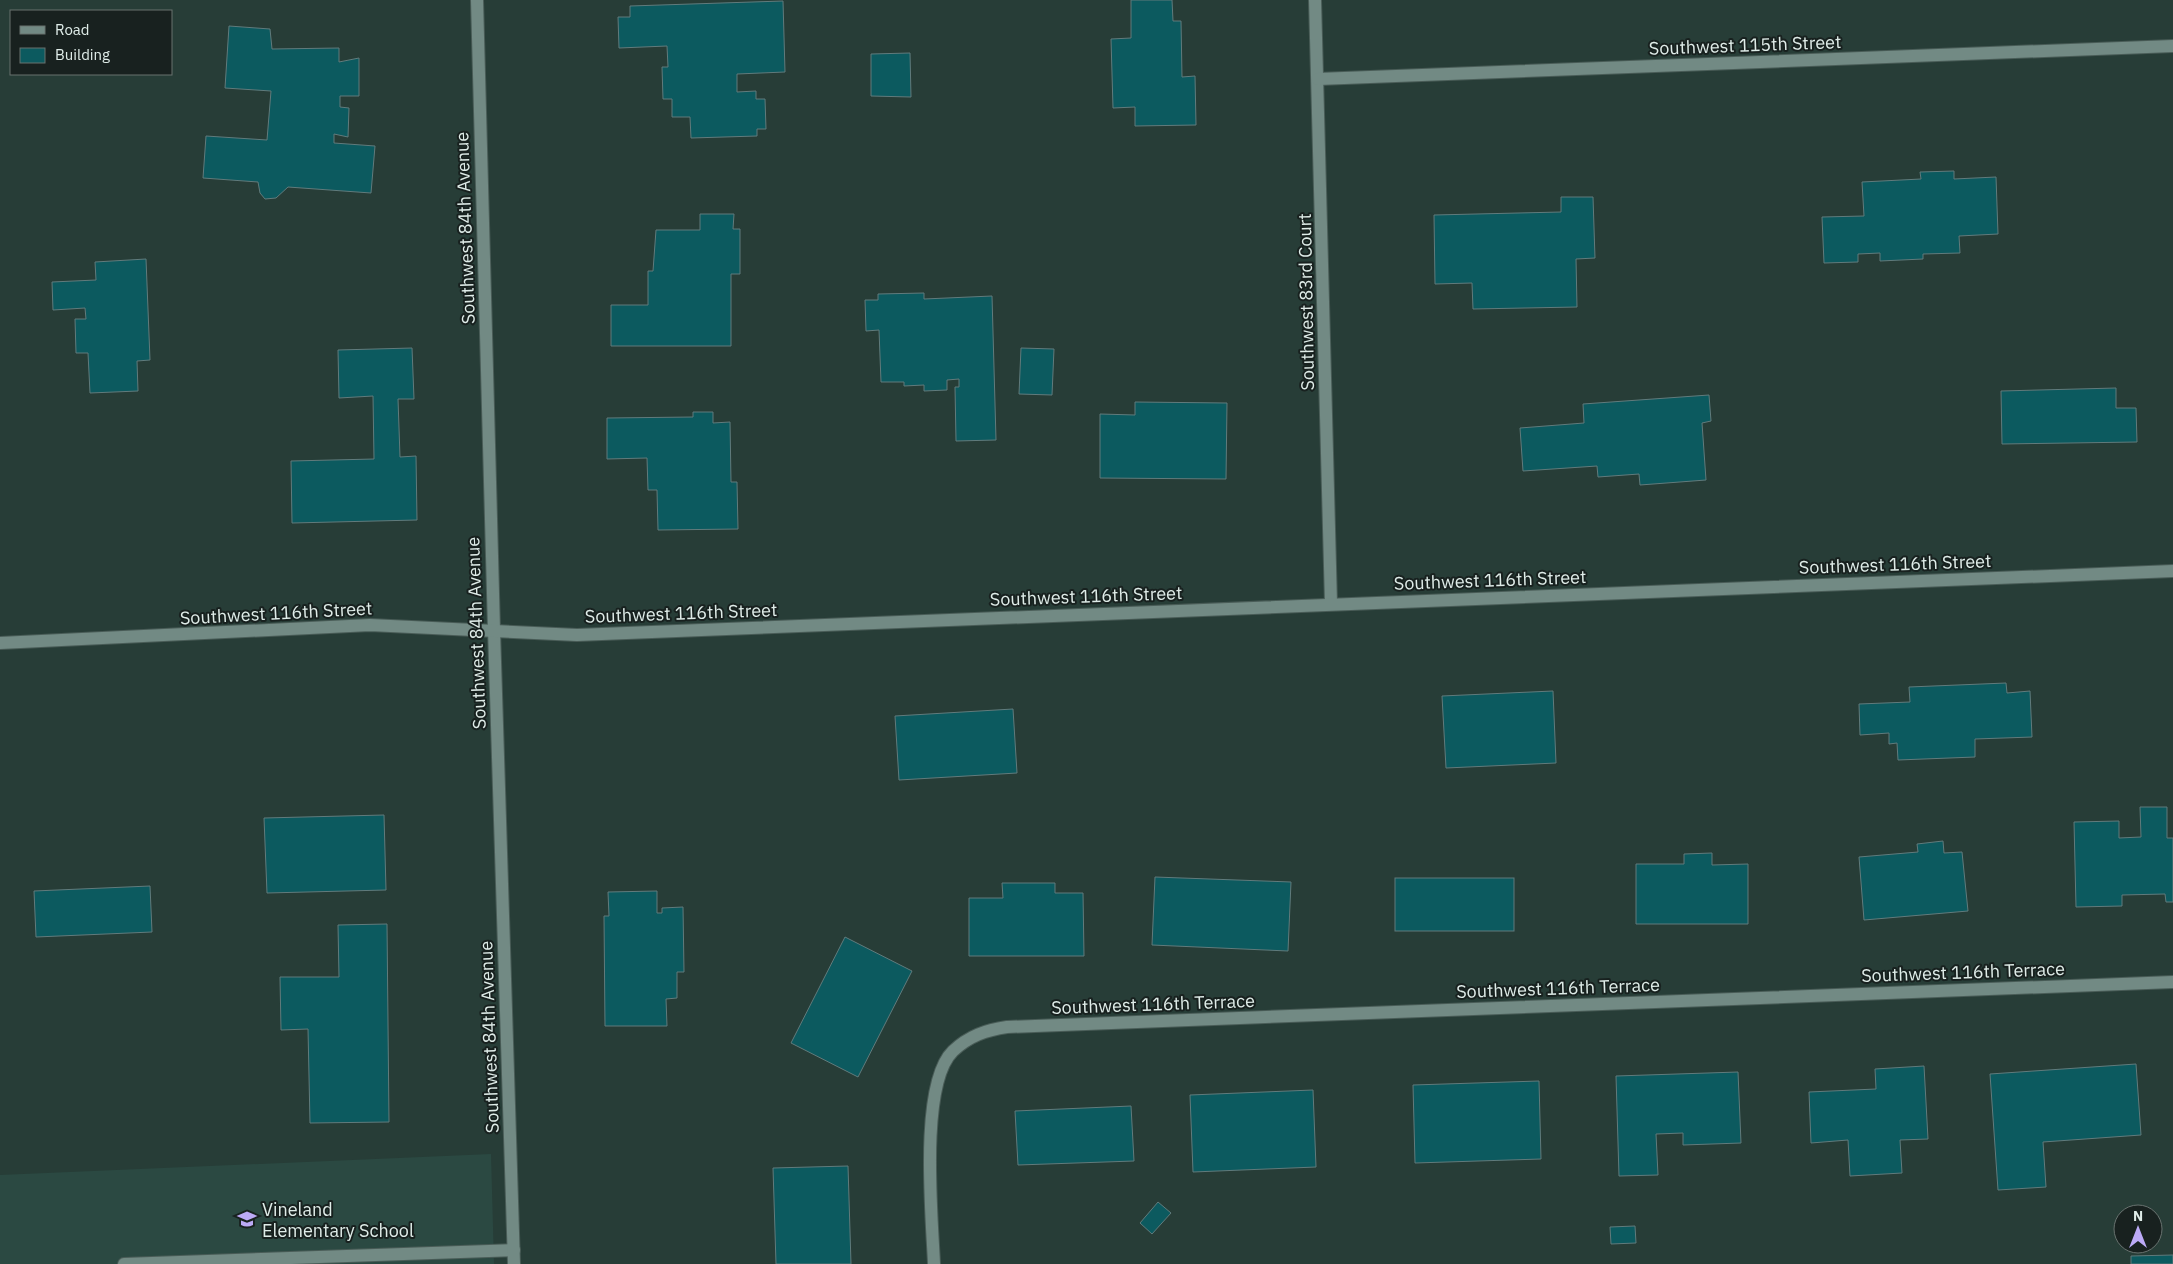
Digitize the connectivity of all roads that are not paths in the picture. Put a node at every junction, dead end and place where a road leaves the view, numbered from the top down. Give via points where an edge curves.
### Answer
1 (477, 0) edge
2 (1315, 0) edge
3 (2173, 46) edge
4 (1318, 79) junction
5 (2173, 571) edge
6 (1331, 604) junction
7 (494, 630) junction
8 (0, 643) edge
9 (2173, 982) edge
10 (514, 1250) junction
11 (357, 1260) edge
12 (124, 1264) edge
13 (514, 1264) edge
14 (934, 1264) edge

1 - 7 street, Southwest 84th Avenue
2 - 4 street, Southwest 83rd Court
3 - 4 street, Southwest 115th Street
4 - 6 street, Southwest 83rd Court
5 - 6 street, Southwest 116th Street
6 - 7 street, Southwest 116th Street via 577,634
7 - 8 street, Southwest 116th Street via 370,625
7 - 10 street, Southwest 84th Avenue
9 - 14 street, Southwest 116th Terrace via 987,1030 971,1037 952,1052 938,1074 933,1097 931,1176
10 - 11 street
10 - 13 street, Southwest 84th Avenue
11 - 12 street

